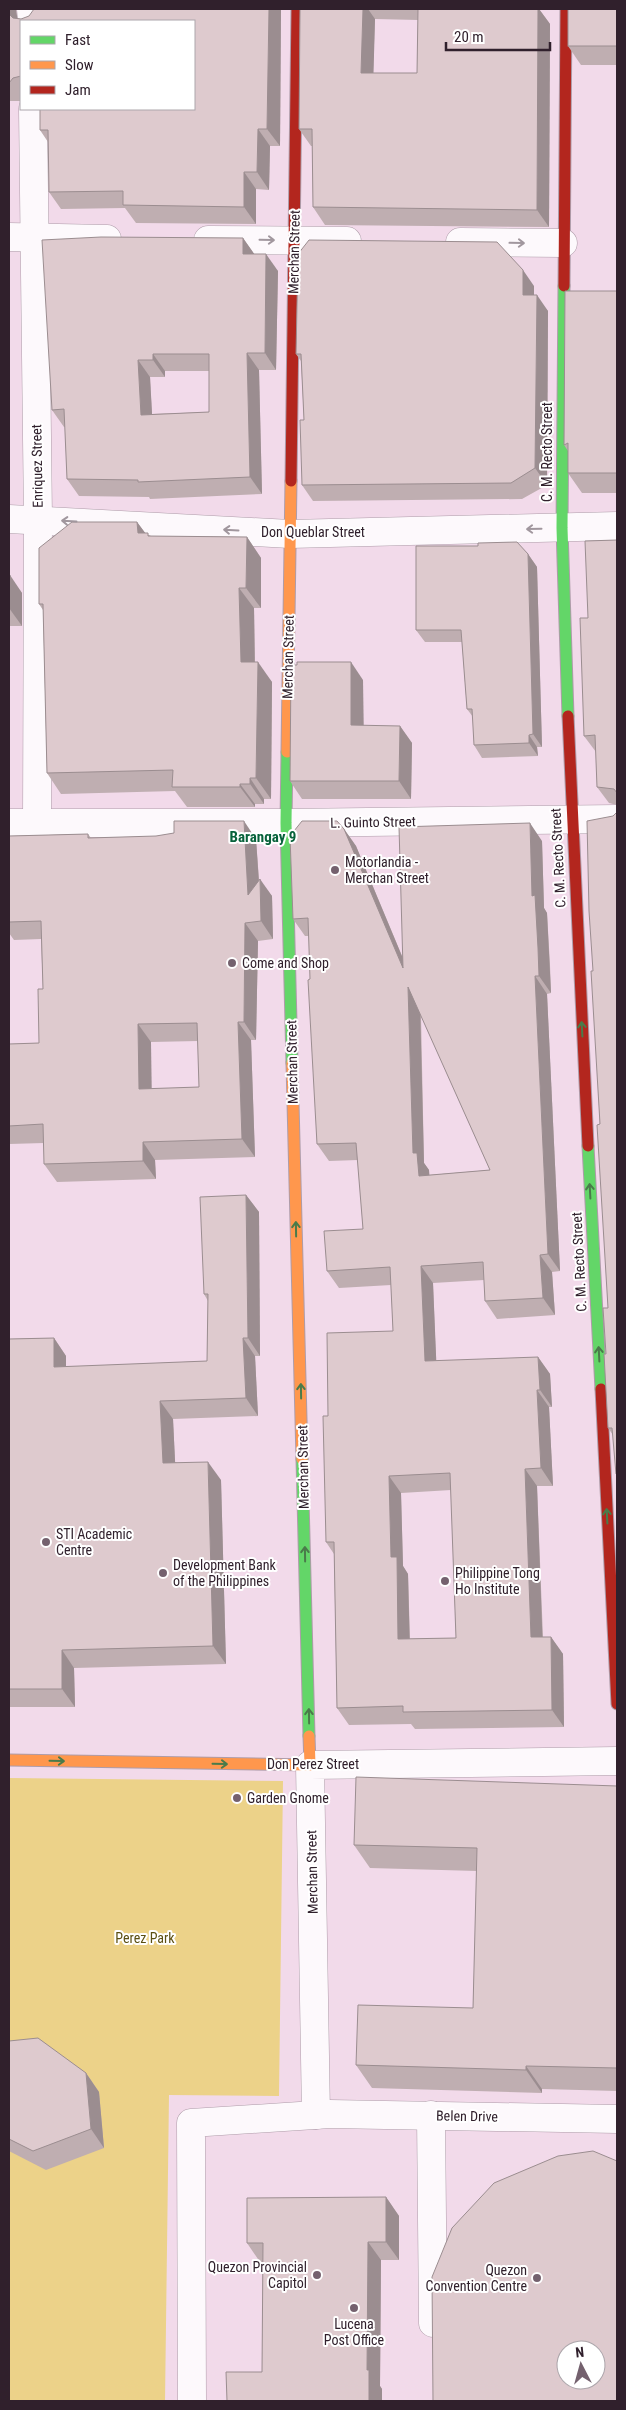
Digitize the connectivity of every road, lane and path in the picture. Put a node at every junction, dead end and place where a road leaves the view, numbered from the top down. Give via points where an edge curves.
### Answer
1 (297, 9) edge
2 (566, 9) edge
3 (33, 110) edge
4 (21, 238) edge
5 (134, 239) edge
6 (184, 239) edge
7 (294, 240) junction
8 (374, 241) edge
9 (433, 242) edge
10 (563, 243) junction
11 (9, 519) edge
12 (38, 519) junction
13 (617, 526) edge
14 (562, 528) junction
15 (290, 534) junction
16 (617, 819) edge
17 (570, 820) junction
18 (9, 823) edge
19 (37, 823) junction
20 (286, 823) junction
21 (617, 1704) edge
22 (9, 1760) edge
23 (617, 1762) edge
24 (310, 1765) junction
25 (316, 2115) junction
26 (431, 2115) junction
27 (617, 2119) edge
28 (433, 2353) edge
29 (192, 2401) edge

1 - 7 main road, Merchan Street
2 - 10 main road, C. M. Recto Street
3 - 4 street, Enriquez Street
4 - 5 street
4 - 12 street, Enriquez Street
6 -> 7 street
7 - 8 street
7 - 15 main road, Merchan Street
9 -> 10 street
10 - 14 main road, C. M. Recto Street
11 - 12 street, Don Queblar Street
15 -> 12 street, Don Queblar Street
12 - 19 street, Enriquez Street
13 - 14 street, Don Queblar Street
14 -> 15 street, Don Queblar Street
14 - 17 main road, C. M. Recto Street
15 - 20 main road, Merchan Street
16 - 17 street, L. Guinto Street
17 - 20 street, L. Guinto Street
21 -> 17 main road, C. M. Recto Street
18 - 19 street, L. Guinto Street
19 - 20 street, L. Guinto Street
24 -> 20 main road, Merchan Street
22 -> 24 main road, Don Perez Street
23 - 24 street, Don Perez Street
24 - 25 street, Merchan Street
25 - 26 street, Belen Drive
25 - 29 street, Belen Drive via 191,2123
26 - 27 street, Belen Drive
26 - 28 street

